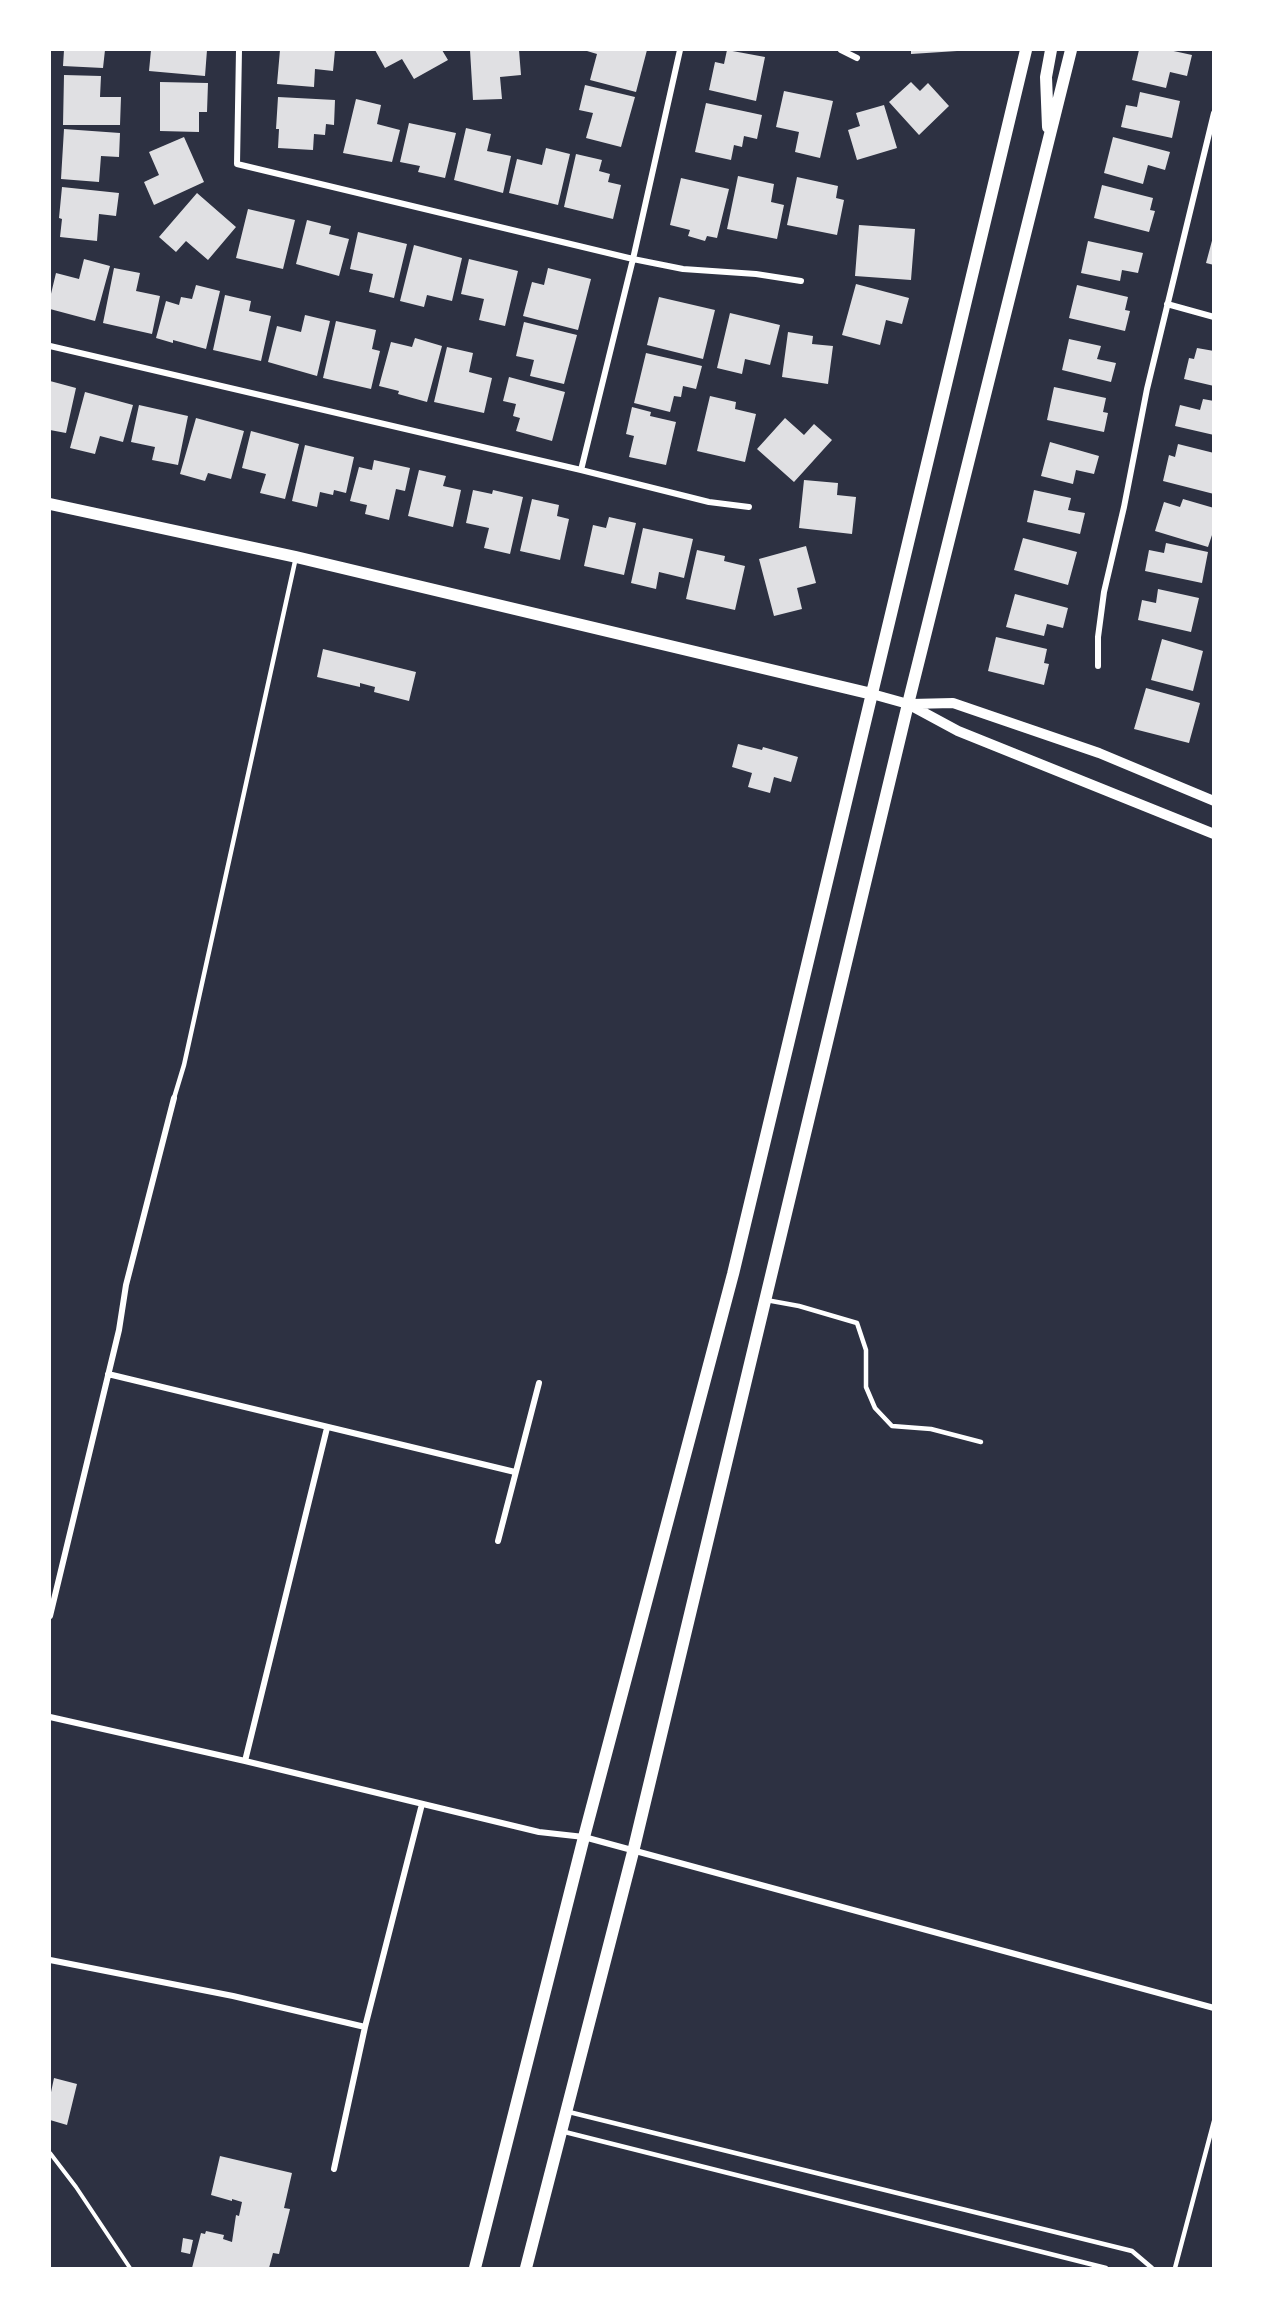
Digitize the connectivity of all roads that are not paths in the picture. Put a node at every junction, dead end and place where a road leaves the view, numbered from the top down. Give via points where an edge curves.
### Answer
1 (239, 50) edge
2 (680, 50) edge
3 (841, 50) edge
4 (1026, 50) edge
5 (1051, 50) edge
6 (1071, 50) edge
7 (857, 58) dead end
8 (1214, 113) edge
9 (1049, 140) junction
10 (633, 259) junction
11 (801, 281) dead end
12 (1167, 304) junction
13 (1214, 317) edge
14 (50, 346) edge
15 (580, 470) junction
16 (50, 504) edge
17 (749, 507) dead end
18 (296, 557) junction
19 (1098, 666) dead end
20 (872, 694) junction
21 (908, 704) junction
22 (1214, 801) edge
23 (1214, 834) edge
24 (174, 1098) joint
25 (766, 1300) junction
26 (108, 1374) junction
27 (539, 1383) dead end
28 (327, 1428) junction
29 (981, 1442) dead end
30 (515, 1472) junction
31 (498, 1541) dead end
32 (50, 1616) edge
33 (50, 1717) edge
34 (245, 1761) junction
35 (422, 1804) junction
36 (584, 1837) junction
37 (633, 1852) junction
38 (50, 1960) edge
39 (1214, 2008) edge
40 (365, 2027) junction
41 (567, 2111) junction
42 (1214, 2121) edge
43 (561, 2131) junction
44 (334, 2169) dead end
45 (475, 2268) edge
46 (526, 2268) edge
47 (1106, 2268) edge
48 (1152, 2268) edge
49 (1175, 2268) edge

1 - 10 street via 237,164
2 - 10 street
3 - 7 street
4 - 20 main road
5 - 9 main road via 1046,77
6 - 9 main road
8 - 12 street
9 - 21 main road
10 - 11 street via 683,269
10 - 15 street
12 - 13 street
12 - 19 street via 1104,592
14 - 15 street
15 - 17 street via 709,502
16 - 18 main road
18 - 20 main road
18 - 24 lane
20 - 21 street
20 - 36 main road via 733,1274
21 - 22 street via 953,703 1099,753
21 - 23 street via 958,731
21 - 25 main road
24 - 26 street via 126,1285
25 - 29 lane via 857,1323 866,1350 866,1388 875,1408 892,1426 931,1429
25 - 37 main road
26 - 28 street
26 - 32 street
27 - 30 street
28 - 30 street
28 - 34 street
30 - 31 street
33 - 34 street
34 - 35 street
35 - 36 street via 539,1832
35 - 40 street
36 - 37 street
36 - 45 main road
37 - 39 street
37 - 41 main road
38 - 40 street
40 - 44 street
41 - 43 main road
41 - 48 lane via 1132,2252
42 - 49 lane
43 - 46 main road
43 - 47 lane

